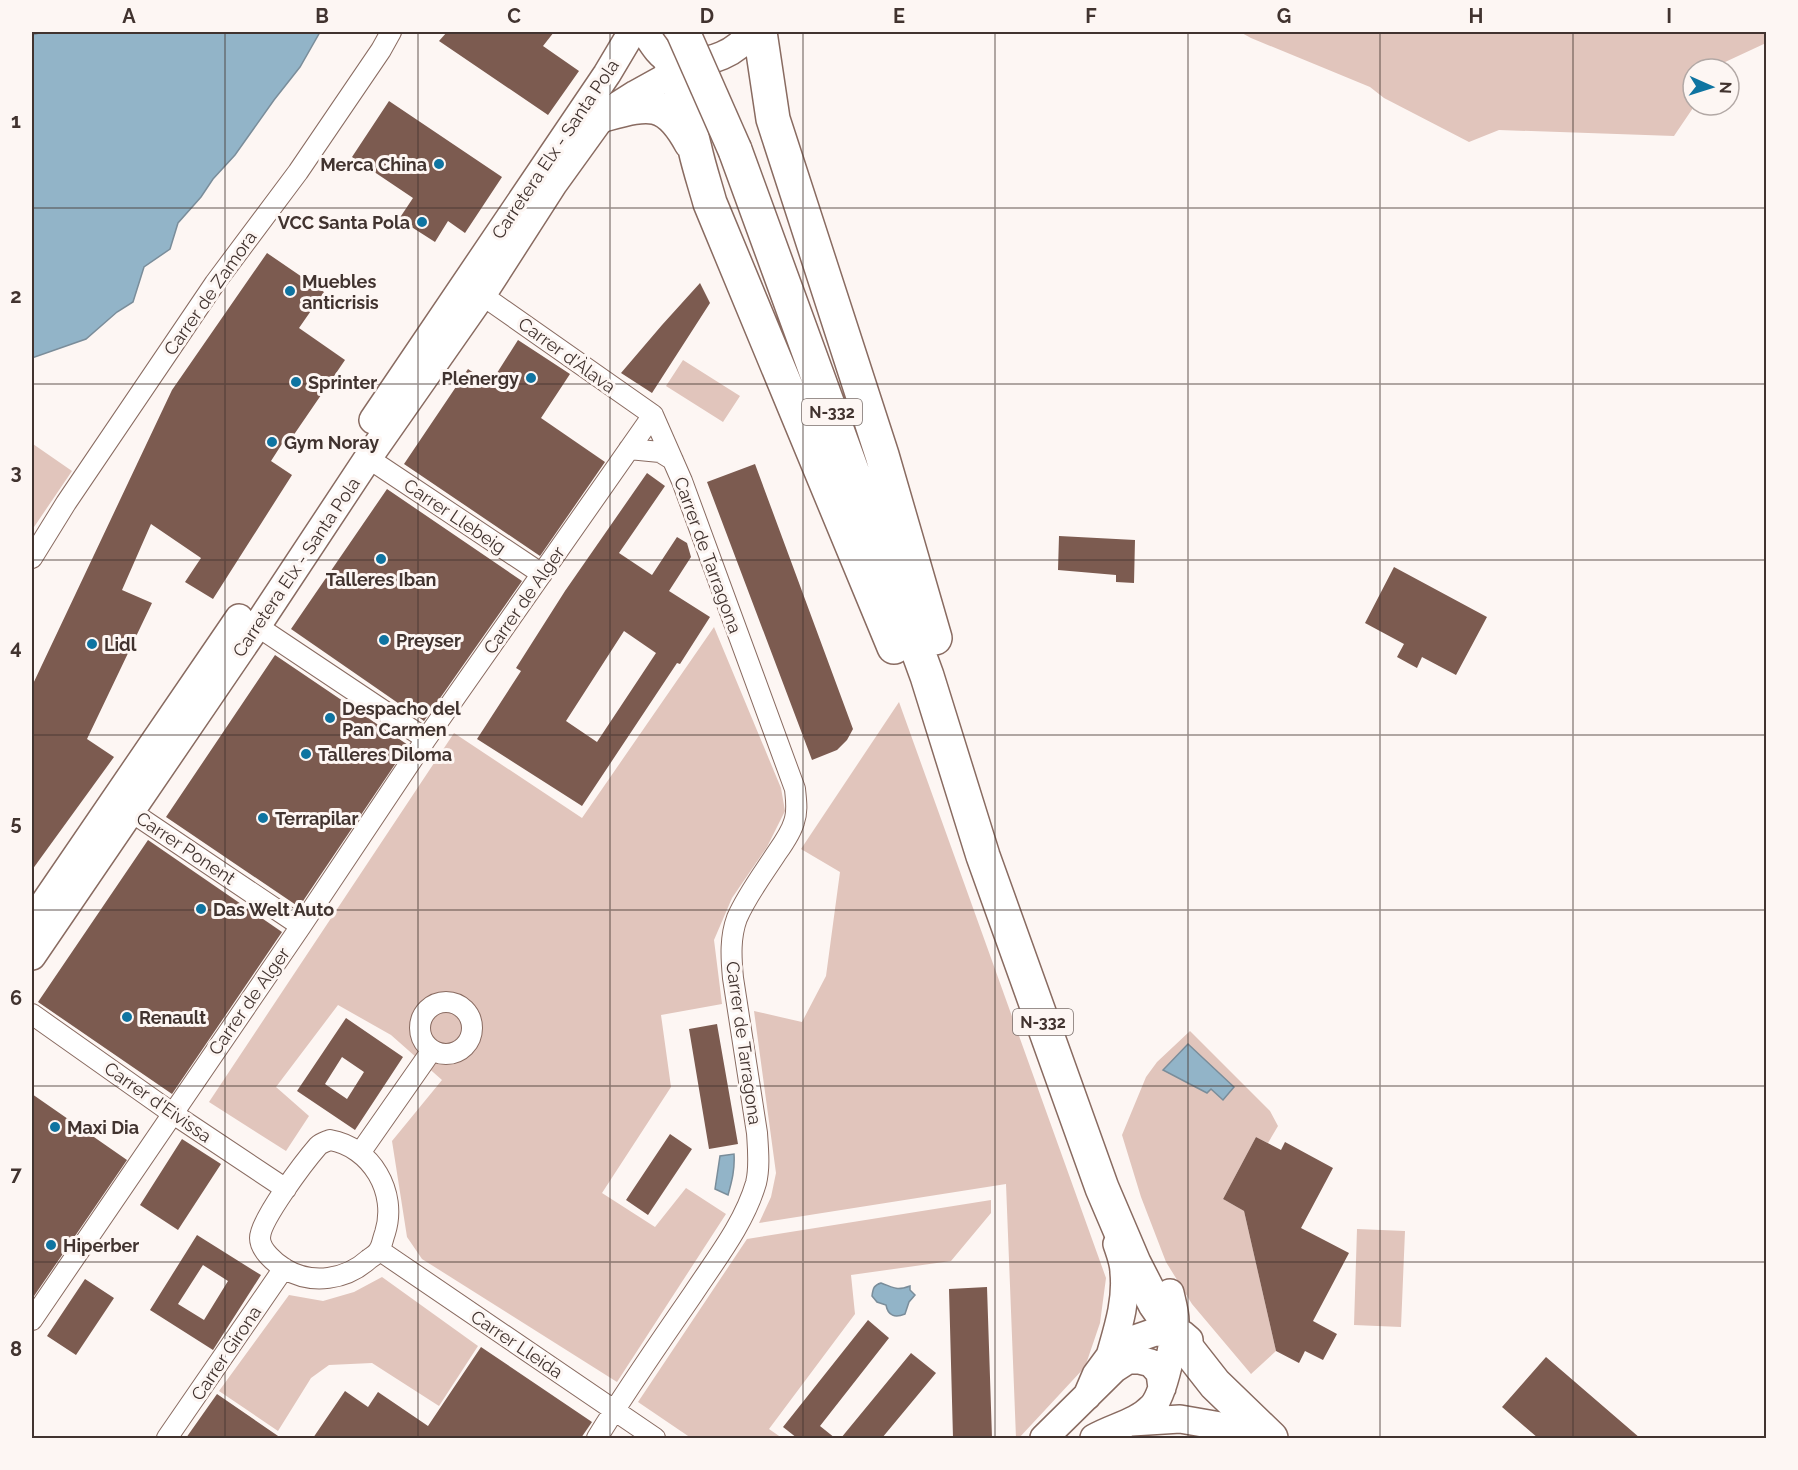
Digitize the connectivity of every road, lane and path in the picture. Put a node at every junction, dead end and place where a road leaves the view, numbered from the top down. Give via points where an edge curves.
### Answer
1 (391, 32) edge
2 (632, 32) edge
3 (645, 32) edge
4 (751, 32) edge
5 (760, 32) edge
6 (680, 57) edge
7 (603, 115) junction
8 (695, 149) junction
9 (482, 295) junction
10 (653, 415) junction
11 (629, 449) junction
12 (368, 458) junction
13 (673, 460) junction
14 (32, 558) edge
15 (542, 574) junction
16 (257, 626) junction
17 (426, 739) junction
18 (130, 811) junction
19 (986, 840) junction
20 (32, 921) edge
21 (301, 926) junction
22 (32, 956) edge
23 (32, 1014) edge
24 (432, 1050) dead end
25 (172, 1113) junction
26 (360, 1153) junction
27 (1102, 1188) junction
28 (286, 1189) junction
29 (379, 1250) junction
30 (284, 1268) junction
31 (1170, 1293) junction
32 (32, 1320) edge
33 (1174, 1333) junction
34 (1110, 1356) junction
35 (1220, 1365) junction
36 (1162, 1388) junction
37 (1088, 1396) junction
38 (615, 1410) junction
39 (1132, 1422) junction
40 (167, 1438) edge
41 (597, 1438) edge
42 (655, 1438) edge
43 (1044, 1438) edge
44 (1094, 1438) edge
45 (1253, 1438) edge
46 (1271, 1438) edge
47 (1295, 1438) edge

1 - 14 street, Carrer de Zamora via 298,172 197,309
2 - 20 main road, Carretera Elx - Santa Pola via 608,74
3 - 6 main road via 661,53
4 - 6 main road, Carretera Elx - Santa Pola via 722,56 705,61
5 - 19 highway via 776,128 882,455
6 - 7 main road, Carretera Elx - Santa Pola via 636,94
6 - 8 highway
6 - 19 highway, N-332, bridge via 709,88 735,150
7 - 8 highway via 635,107 654,106 668,111
7 - 9 main road, Carretera Elx - Santa Pola
8 - 19 highway via 710,203 910,684
9 - 10 street, Carrer d'Àlava
9 - 12 main road, Carretera Elx - Santa Pola
10 - 11 street, Carrer de Alger
10 - 13 street, Carrer de Tarragona
11 - 13 street, Carrer de Tarragona via 660,452
11 - 15 street, Carrer de Alger
12 - 15 street, Carrer Llebeig
12 - 16 main road, Carretera Elx - Santa Pola
13 - 38 street, Carrer de Tarragona via 795,789 797,805 786,840 738,918 730,955 757,1133 757,1181 727,1243
15 - 17 street, Carrer de Alger
16 - 17 street
16 - 18 main road, Carretera Elx - Santa Pola
17 - 21 street, Carrer de Alger
18 - 21 street, Carrer Ponent
18 - 22 main road, Carretera Elx - Santa Pola
19 - 27 highway, N-332
19 - 31 highway, N-332 via 1103,1148 1149,1255
21 - 25 street, Carrer de Alger
23 - 25 street, Carrer d'Eivissa
24 - 26 street
25 - 28 street, Carrer d'Eivissa
25 - 32 street, Carrer de Alger
26 - 28 street via 342,1142 330,1140 320,1144
26 - 29 street via 373,1165 389,1203
27 - 33 highway, N-332 via 1134,1263
27 - 34 main road via 1124,1270 1124,1299
28 - 30 street via 261,1228 260,1240 265,1252
29 - 30 street via 348,1274 325,1279 303,1277
29 - 38 street, Carrer Lleida
30 - 40 street, Carrer Girona
31 - 33 main road
31 - 35 highway, N-332
33 - 34 main road via 1155,1332 1132,1340
33 - 35 main road via 1182,1334
33 - 36 main road
33 - 46 highway, N-332 via 1215,1384
34 - 37 main road via 1096,1375
35 - 47 highway, N-332
36 - 37 main road via 1160,1373 1151,1363 1128,1360
36 - 39 main road via 1153,1406
37 - 43 main road
38 - 41 street, Carrer de Tarragona
38 - 42 street, Carrer Lleida
39 - 44 main road
39 - 45 main road via 1180,1419 1226,1427

